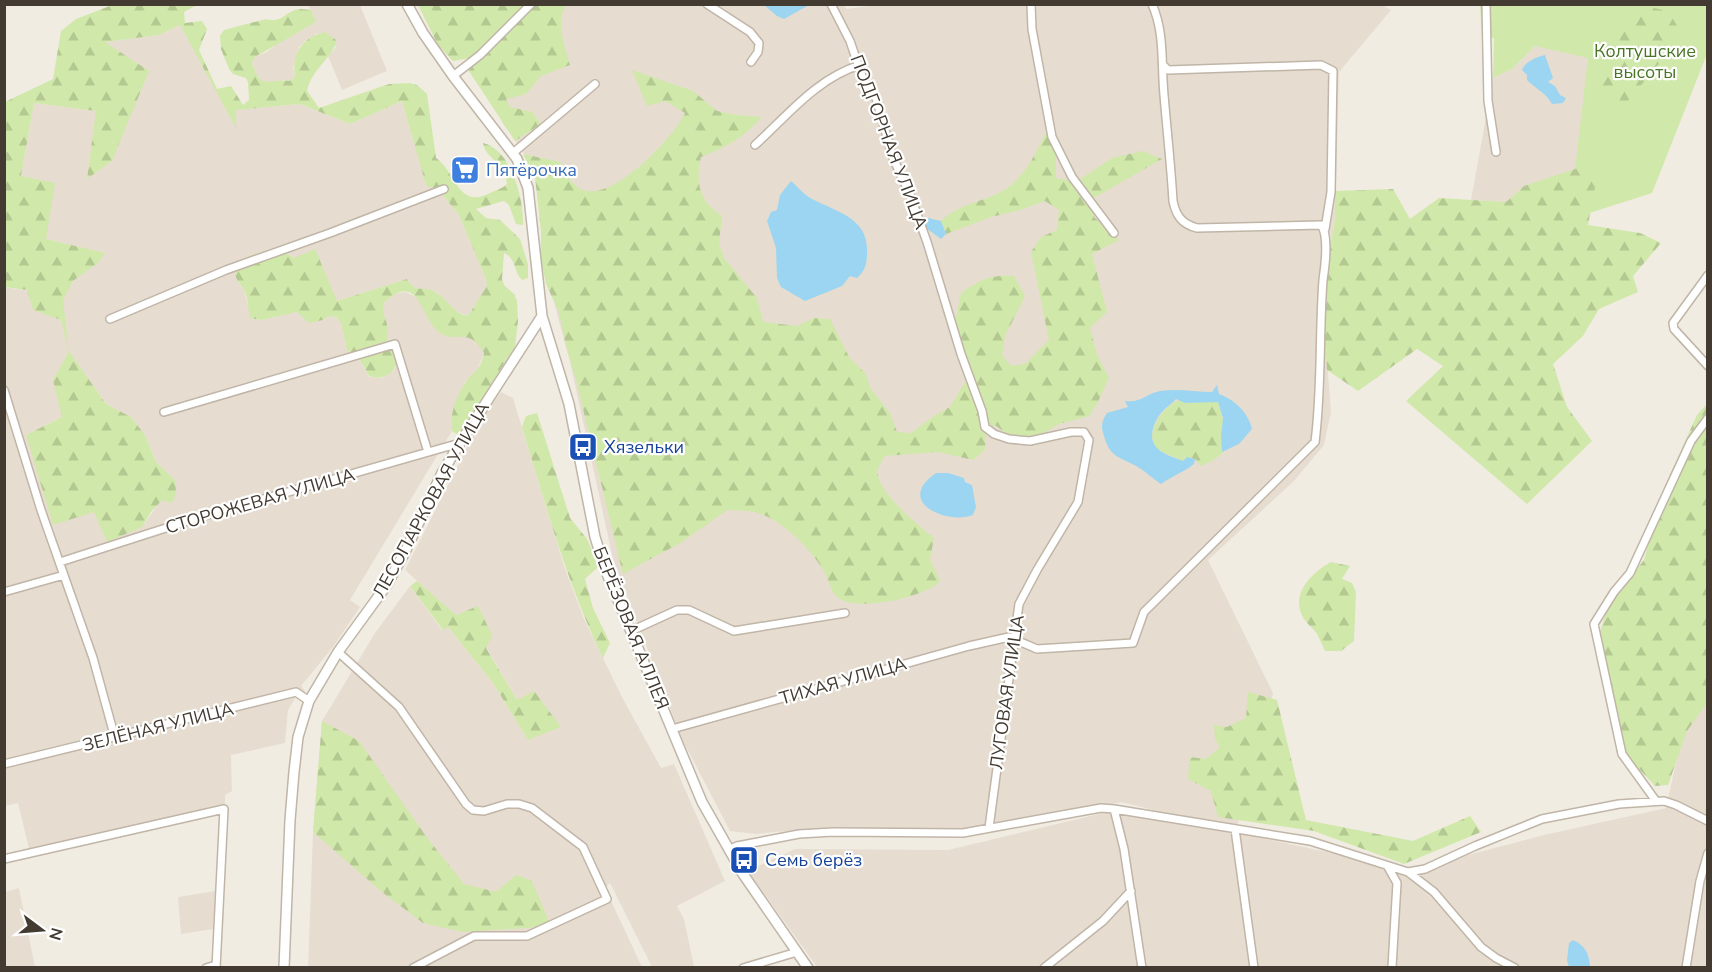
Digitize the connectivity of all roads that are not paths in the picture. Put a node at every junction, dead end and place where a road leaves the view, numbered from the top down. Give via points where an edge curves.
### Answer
1 (407, 4) edge
2 (531, 4) edge
3 (707, 4) edge
4 (831, 4) edge
5 (1031, 4) edge
6 (1152, 4) edge
7 (1486, 4) edge
8 (751, 62) dead end
9 (860, 65) junction
10 (1163, 66) junction
11 (453, 76) junction
12 (595, 84) dead end
13 (754, 145) dead end
14 (1496, 152) dead end
15 (513, 153) junction
16 (444, 189) dead end
17 (1324, 229) junction
18 (1114, 233) dead end
19 (928, 249) joint
20 (1707, 275) edge
21 (542, 316) junction
22 (110, 319) dead end
23 (1707, 366) edge
24 (4, 390) edge
25 (164, 412) dead end
26 (1707, 418) edge
27 (460, 442) junction
28 (428, 452) junction
29 (60, 562) junction
30 (64, 575) junction
31 (4, 592) edge
32 (845, 613) dead end
33 (631, 631) junction
34 (1014, 639) junction
35 (338, 652) junction
36 (309, 701) junction
37 (672, 729) junction
38 (115, 738) junction
39 (4, 764) edge
40 (1656, 801) junction
41 (1114, 809) junction
42 (1707, 821) edge
43 (989, 828) junction
44 (1235, 829) junction
45 (729, 850) junction
46 (1707, 853) edge
47 (4, 859) edge
48 (1388, 867) junction
49 (1408, 872) junction
50 (1397, 883) junction
51 (1131, 891) junction
52 (797, 952) junction
53 (216, 966) edge
54 (747, 967) edge
55 (1392, 967) edge
56 (206, 968) edge
57 (284, 968) edge
58 (413, 968) edge
59 (808, 968) edge
60 (1044, 968) edge
61 (1142, 968) edge
62 (1254, 968) edge
63 (1515, 968) edge
64 (1686, 968) edge

1 - 11 street, БЕРЁЗОВАЯ АЛЛЕЯ
2 - 11 street
3 - 8 street via 750,32 759,43
4 - 9 street, ПОДГОРНАЯ УЛИЦА
5 - 18 street via 1052,137 1072,177
6 - 10 street via 1160,27
7 - 14 street via 1488,101
9 - 13 street via 815,88
9 - 19 street, ПОДГОРНАЯ УЛИЦА via 863,79 875,95
10 - 17 street via 1173,201 1181,221 1197,228 1321,225
10 - 17 street via 1168,70 1321,65 1333,71 1331,192
11 - 15 street, БЕРЁЗОВАЯ АЛЛЕЯ
12 - 15 street
15 - 21 street, БЕРЁЗОВАЯ АЛЛЕЯ via 528,188
16 - 22 street via 226,270
17 - 34 street via 1315,442 1144,612 1133,643 1037,649
19 - 34 street, ЛУГОВАЯ УЛИЦА via 986,428 1009,439 1030,441 1084,432 1089,440 1077,502 1019,604
20 - 23 street via 1673,322 1674,330
21 - 27 street, ЛЕСОПАРКОВАЯ УЛИЦА
21 - 33 street, БЕРЁЗОВАЯ АЛЛЕЯ via 569,404 605,569
24 - 29 street
25 - 28 street via 395,344
26 - 40 street via 1691,441 1630,573 1594,624 1622,754
27 - 28 street, СТОРОЖЕВАЯ УЛИЦА
27 - 35 street, ЛЕСОПАРКОВАЯ УЛИЦА via 386,586
28 - 29 street, СТОРОЖЕВАЯ УЛИЦА
29 - 30 street
30 - 31 street
30 - 38 street
32 - 33 street via 734,631 689,610 677,610
33 - 37 street, БЕРЁЗОВАЯ АЛЛЕЯ
34 - 37 street, ТИХАЯ УЛИЦА via 969,646
34 - 43 street, ЛУГОВАЯ УЛИЦА
35 - 36 street, ЛЕСОПАРКОВАЯ УЛИЦА
35 - 58 street via 399,707 466,804 473,810 484,811 507,804 532,808 584,847 607,899 527,936 474,936
36 - 38 street, ЗЕЛЁНАЯ УЛИЦА via 296,693
36 - 57 street, ЛЕСОПАРКОВАЯ УЛИЦА via 298,737 293,782
37 - 45 street, БЕРЁЗОВАЯ АЛЛЕЯ via 702,802
38 - 39 street, ЗЕЛЁНАЯ УЛИЦА
40 - 42 street via 1676,805
40 - 49 street via 1542,819 1425,869
41 - 43 street
41 - 44 street
41 - 51 street
43 - 45 street via 963,833 799,834
44 - 48 street via 1310,842
44 - 62 street
45 - 52 street, БЕРЁЗОВАЯ АЛЛЕЯ
46 - 64 street
47 - 53 street via 224,809
48 - 49 street
48 - 50 street
49 - 50 street
49 - 63 street via 1434,892 1482,947
50 - 55 street
51 - 60 street via 1103,921
51 - 61 street
52 - 54 street
52 - 59 street, БЕРЁЗОВАЯ АЛЛЕЯ
53 - 56 street

